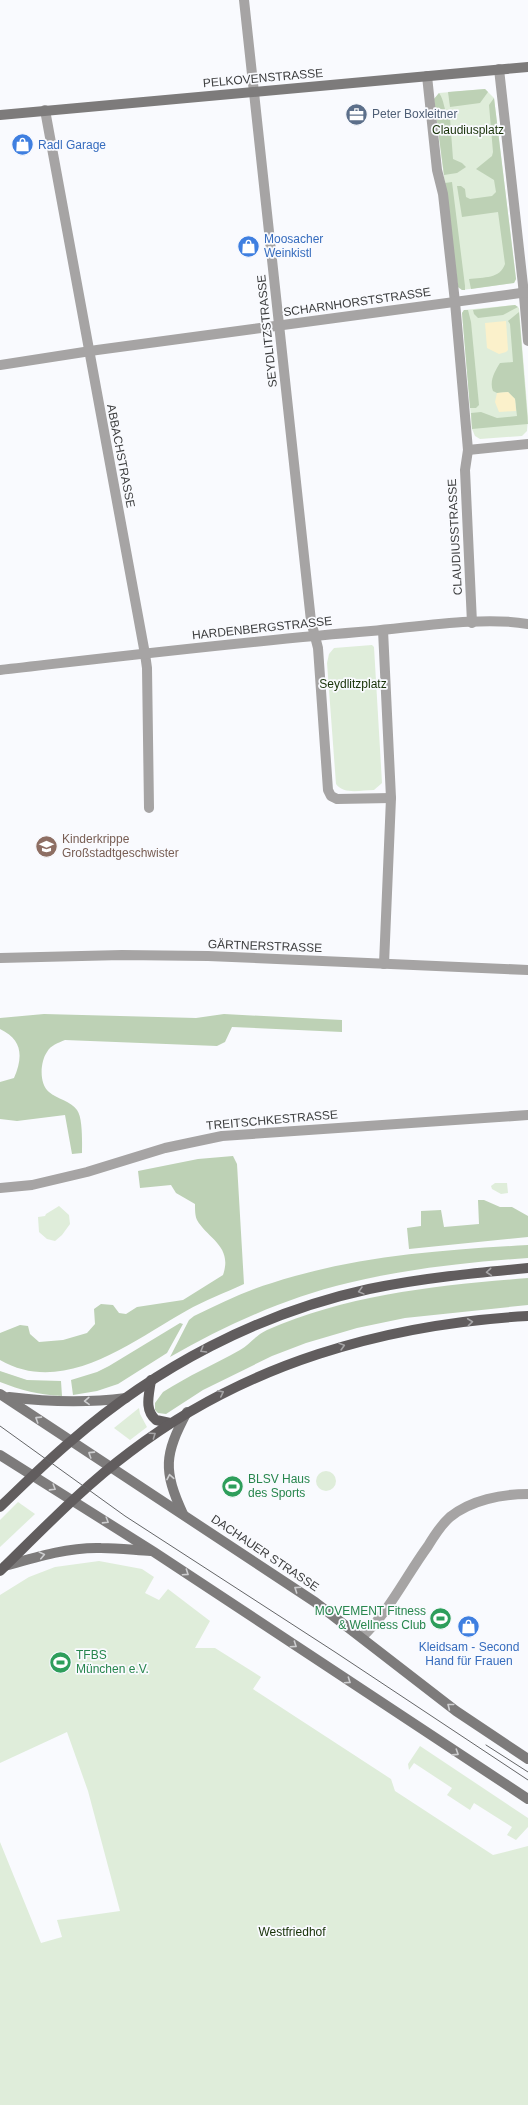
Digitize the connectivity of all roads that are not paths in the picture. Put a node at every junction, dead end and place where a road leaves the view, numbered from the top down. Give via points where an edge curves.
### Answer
1 (244, 0) edge
2 (528, 67) edge
3 (499, 70) junction
4 (427, 76) junction
5 (253, 92) junction
6 (45, 110) junction
7 (0, 115) edge
8 (526, 292) edge
9 (455, 302) junction
10 (280, 326) junction
11 (528, 341) edge
12 (88, 351) junction
13 (0, 365) edge
14 (528, 444) edge
15 (468, 450) junction
16 (472, 623) junction
17 (528, 624) edge
18 (384, 630) junction
19 (314, 636) junction
20 (145, 654) junction
21 (0, 670) edge
22 (391, 798) junction
23 (150, 808) dead end
24 (0, 958) edge
25 (384, 964) junction
26 (528, 970) edge
27 (528, 1115) edge
28 (0, 1188) edge
29 (528, 1268) edge
30 (528, 1316) edge
31 (152, 1380) junction
32 (3, 1396) edge
33 (126, 1398) junction
34 (187, 1412) junction
35 (170, 1423) junction
36 (71, 1441) junction
37 (0, 1455) edge
38 (111, 1467) junction
39 (33, 1476) junction
40 (528, 1494) edge
41 (73, 1500) junction
42 (0, 1507) edge
43 (183, 1514) junction
44 (154, 1552) junction
45 (2, 1568) edge
46 (362, 1637) junction
47 (528, 1759) edge
48 (528, 1799) edge

1 - 5 street, SEYDLITZSTRASSE
2 - 3 main road, PELKOVENSTRASSE
3 - 4 main road, PELKOVENSTRASSE
3 - 8 street
4 - 5 main road, PELKOVENSTRASSE
4 - 9 street
5 - 6 main road, PELKOVENSTRASSE
5 - 10 street, SEYDLITZSTRASSE
6 - 7 main road, PELKOVENSTRASSE
6 - 12 street, ABBACHSTRASSE
8 - 9 street, SCHARNHORSTSTRASSE
8 - 11 street
9 - 10 street, SCHARNHORSTSTRASSE
9 - 15 street
10 - 12 street, SCHARNHORSTSTRASSE
10 - 19 street, SEYDLITZSTRASSE
12 - 13 street, SCHARNHORSTSTRASSE
12 - 20 street, ABBACHSTRASSE
14 - 15 street
15 - 16 street, CLAUDIUSSTRASSE via 465,470
16 - 17 street, HARDENBERGSTRASSE
16 - 18 street, HARDENBERGSTRASSE
18 - 19 street, HARDENBERGSTRASSE
18 - 22 street
19 - 20 street, HARDENBERGSTRASSE
19 - 22 street via 318,648 328,790 331,796 337,799
20 - 21 street, HARDENBERGSTRASSE
20 - 23 street, ABBACHSTRASSE
22 - 25 street
24 - 25 street, GÄRTNERSTRASSE via 208,956
25 - 26 street, GÄRTNERSTRASSE
27 - 28 street, TREITSCHKESTRASSE via 222,1136 165,1148 87,1172 32,1185
29 -> 31 main road via 415,1280 326,1300 282,1315 209,1346
34 -> 30 main road via 244,1382 289,1363 341,1346 417,1329
31 - 33 main road
31 - 35 main road via 148,1408 156,1420
33 -> 32 main road via 41,1402
36 -> 32 main road, DACHAUER STRASSE
33 - 36 main road
34 - 35 main road
43 -> 34 main road via 174,1494 168,1465 170,1448
38 -> 35 main road
38 -> 36 main road, DACHAUER STRASSE
36 - 39 main road
37 - 39 main road
38 - 41 main road
38 - 43 main road, DACHAUER STRASSE
39 -> 41 main road
39 - 42 main road
40 - 46 street via 483,1500 450,1517 423,1552 374,1626
41 -> 44 main road
41 - 45 main road
46 -> 43 main road, DACHAUER STRASSE via 315,1602
45 -> 44 main road via 44,1555 79,1549
44 -> 48 main road
47 -> 46 main road, DACHAUER STRASSE via 456,1711

